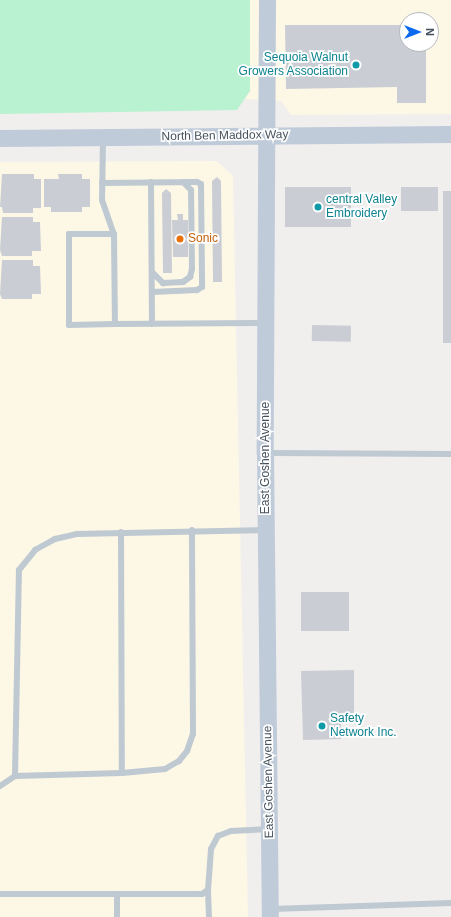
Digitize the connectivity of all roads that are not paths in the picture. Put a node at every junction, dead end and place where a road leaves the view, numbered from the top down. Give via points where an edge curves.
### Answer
1 (267, 0) edge
2 (451, 134) edge
3 (268, 136) junction
4 (103, 137) junction
5 (0, 138) edge
6 (151, 182) junction
7 (183, 182) junction
8 (102, 183) junction
9 (114, 234) junction
10 (152, 272) junction
11 (152, 292) junction
12 (265, 323) junction
13 (115, 324) junction
14 (152, 324) junction
15 (265, 453) junction
16 (451, 454) edge
17 (192, 530) junction
18 (266, 530) junction
19 (121, 532) junction
20 (122, 773) junction
21 (15, 776) junction
22 (0, 786) edge
23 (270, 829) junction
24 (208, 890) junction
25 (0, 894) edge
26 (117, 894) junction
27 (451, 903) edge
28 (270, 913) edge
29 (116, 917) edge
30 (209, 917) edge

1 - 3 street, East Goshen Avenue
2 - 3 street, North Ben Maddox Way
3 - 4 street, North Ben Maddox Way
3 - 12 street, East Goshen Avenue
4 - 5 street, North Ben Maddox Way
4 - 8 lane
6 - 7 lane
6 - 8 lane
6 - 10 lane
7 - 10 lane via 191,190 190,277 183,282 163,283
7 - 11 lane via 197,182 203,189 202,287 196,290
8 - 9 lane via 102,200
9 - 13 lane
9 - 13 lane via 69,234 69,324
10 - 11 lane
11 - 14 lane
12 - 14 lane
12 - 15 street, East Goshen Avenue
13 - 14 lane
15 - 16 lane
15 - 18 street, East Goshen Avenue
17 - 18 lane
17 - 19 lane
17 - 20 lane via 193,734 179,761 165,769
18 - 23 street, East Goshen Avenue
19 - 20 lane
19 - 21 lane via 77,534 55,539 35,550 19,570
20 - 21 lane
21 - 22 lane
23 - 24 lane via 232,831 218,836 211,849
23 - 28 street, East Goshen Avenue
24 - 26 lane via 202,894
24 - 30 lane
25 - 26 lane
26 - 29 lane
27 - 28 lane

